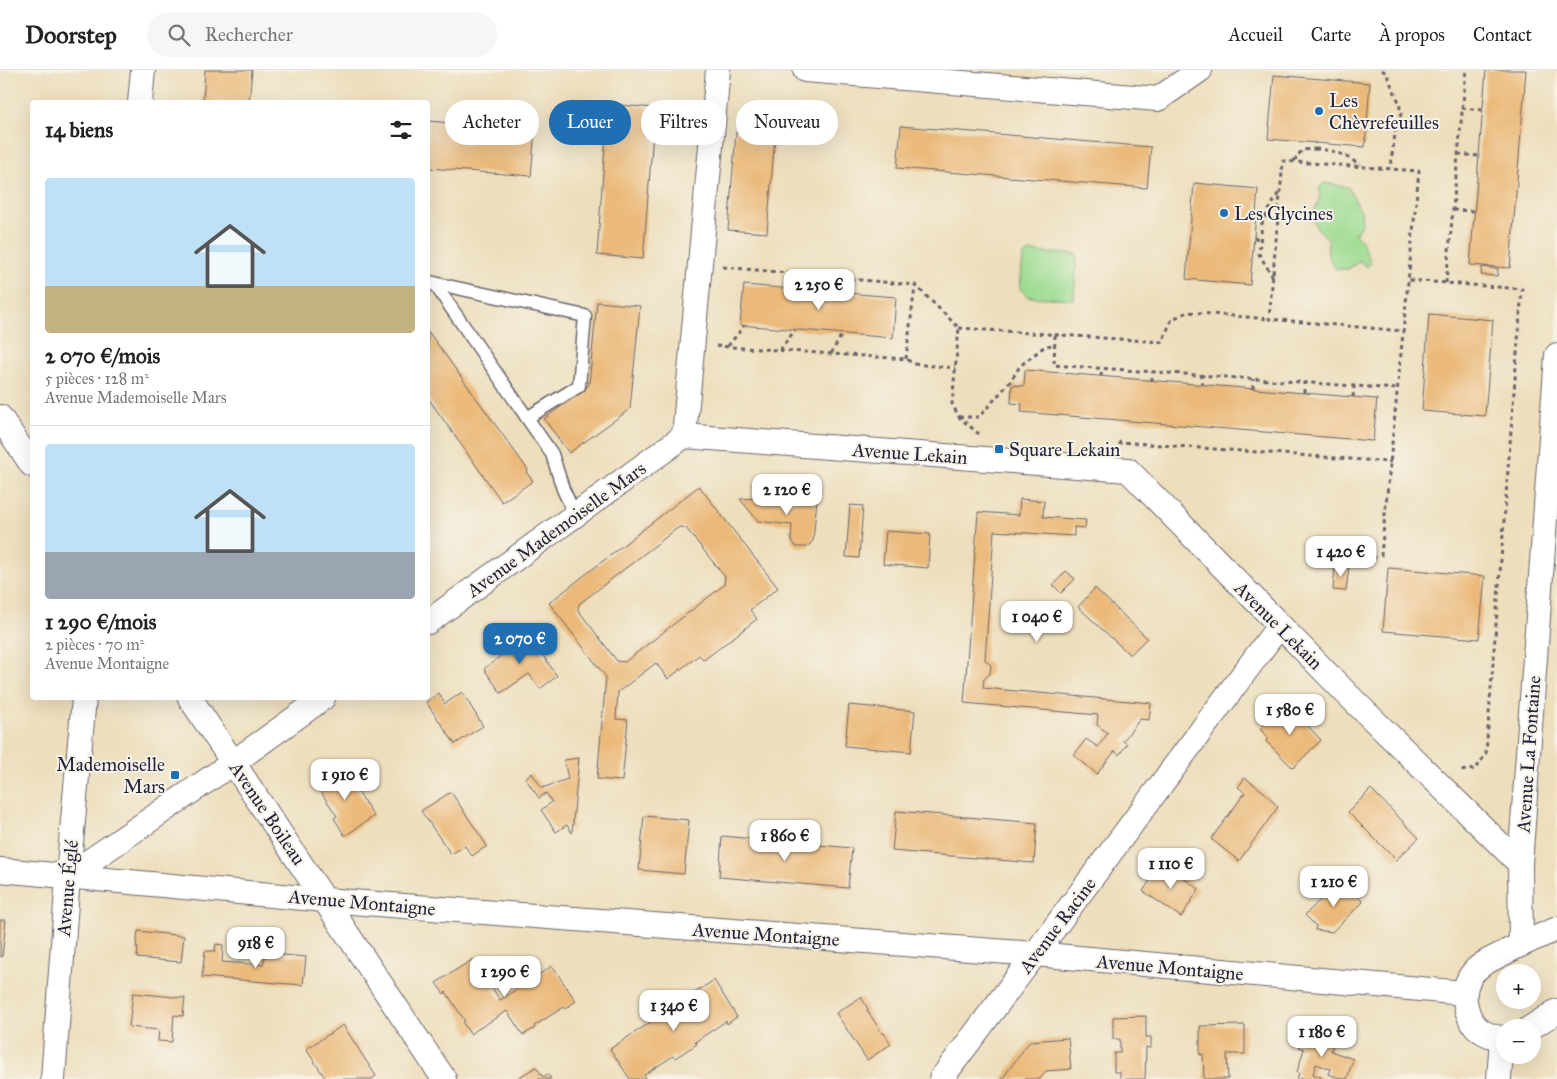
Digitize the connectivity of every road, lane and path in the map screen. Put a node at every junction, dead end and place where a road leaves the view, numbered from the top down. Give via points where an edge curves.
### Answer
1 (143, 70) edge
2 (718, 70) edge
3 (806, 70) edge
4 (1382, 70) edge
5 (1466, 70) edge
6 (1386, 72) edge
7 (1191, 73) edge
8 (140, 100) edge
9 (1462, 108) junction
10 (1482, 110) dead end
11 (1315, 143) dead end
12 (1315, 149) junction
13 (1458, 154) junction
14 (1478, 156) dead end
15 (1293, 162) junction
16 (1362, 166) junction
17 (1390, 168) junction
18 (1281, 190) junction
19 (1453, 210) junction
20 (1474, 211) dead end
21 (1254, 238) dead end
22 (1261, 239) junction
23 (700, 265) junction
24 (1273, 277) junction
25 (1409, 280) junction
26 (431, 283) edge
27 (1446, 283) junction
28 (915, 285) junction
29 (1269, 319) junction
30 (744, 326) dead end
31 (959, 328) junction
32 (795, 330) dead end
33 (1403, 331) junction
34 (842, 334) dead end
35 (1055, 334) junction
36 (693, 344) junction
37 (1054, 345) junction
38 (728, 347) junction
39 (780, 350) junction
40 (831, 354) junction
41 (1557, 355) edge
42 (906, 359) junction
43 (955, 368) junction
44 (1102, 368) junction
45 (1152, 372) junction
46 (1203, 375) junction
47 (1101, 376) dead end
48 (1253, 379) junction
49 (1152, 381) dead end
50 (1304, 382) junction
51 (1202, 385) dead end
52 (1354, 386) junction
53 (1253, 389) dead end
54 (1398, 389) junction
55 (1304, 393) dead end
56 (1353, 397) dead end
57 (0, 417) edge
58 (959, 417) junction
59 (527, 418) junction
60 (684, 436) junction
61 (985, 459) junction
62 (30, 462) edge
63 (1391, 462) junction
64 (1120, 470) junction
65 (575, 515) junction
66 (1365, 561) dead end
67 (430, 621) edge
68 (1280, 626) junction
69 (84, 700) edge
70 (191, 700) edge
71 (321, 700) edge
72 (234, 762) junction
73 (1429, 775) junction
74 (1520, 864) junction
75 (0, 870) edge
76 (68, 876) junction
77 (325, 900) junction
78 (1557, 929) edge
79 (1521, 944) junction
80 (1035, 954) junction
81 (1464, 993) junction
82 (1557, 1011) edge
83 (1541, 1021) edge
84 (1496, 1037) edge
85 (1501, 1064) edge
86 (53, 1079) edge
87 (444, 1079) edge
88 (941, 1079) edge
89 (1500, 1079) edge

1 - 8 street
2 - 23 street
3 - 7 street via 1158,99
4 - 6 path
5 - 9 path
6 - 17 path via 1401,114
9 - 10 path
9 - 13 path
11 - 12 path
12 - 15 path via 1302,150
12 - 16 path via 1332,150
13 - 14 path
13 - 19 path
15 - 16 path
15 - 18 path via 1283,161
16 - 17 path
17 - 25 path via 1419,170
18 - 22 path via 1262,223
18 - 24 path
19 - 20 path
19 - 27 path
21 - 22 path
22 - 24 path via 1259,254
23 - 28 path
23 - 36 street
24 - 29 path
25 - 27 path
25 - 33 path
26 - 59 lane
26 - 59 lane via 585,316 579,386
27 - 73 path via 1522,289 1486,753 1476,769
28 - 31 path
28 - 42 path
29 - 33 path
29 - 35 path via 1188,312 1172,319 1162,342
30 - 38 path
31 - 35 path
31 - 43 path
32 - 39 path
33 - 54 path
34 - 40 path
35 - 37 path
36 - 38 path
36 - 60 street
37 - 44 path via 1054,365
37 - 58 path via 1045,346 1020,366 979,416
38 - 39 path
39 - 40 path
40 - 42 path
41 - 74 street, Avenue La Fontaine
42 - 43 path via 914,364
43 - 58 path via 952,404
44 - 45 path
44 - 47 path
45 - 46 path
45 - 49 path
46 - 48 path
46 - 51 path
48 - 50 path
48 - 53 path
50 - 52 path
50 - 55 path
52 - 54 path
52 - 56 path
54 - 63 path
57 - 62 street
58 - 61 path via 984,438
59 - 65 lane via 552,454
60 - 61 street, Avenue Lekain
60 - 65 street, Avenue Mademoiselle Mars
61 - 64 street, Avenue Lekain
63 - 64 path via 1120,442
63 - 66 path via 1381,555
64 - 68 street, Avenue Lekain via 1128,470
65 - 67 street, Avenue Mademoiselle Mars
68 - 73 street, Avenue Lekain
68 - 80 street, Avenue Racine
69 - 76 street, Avenue Églé
70 - 72 street, Avenue Boileau
71 - 72 street
72 - 76 street
72 - 77 street, Avenue Boileau
73 - 74 street, Avenue Lekain
74 - 79 street, Avenue La Fontaine
75 - 76 street, Avenue Montaigne
76 - 77 street, Avenue Montaigne
76 - 86 street, Avenue Églé
77 - 80 street, Avenue Montaigne
77 - 87 street, Avenue Boileau
78 - 79 street
79 - 81 street via 1482,964 1472,974
80 - 81 street, Avenue Montaigne
80 - 88 street, Avenue Racine
81 - 84 street via 1472,1022 1482,1032
82 - 83 street
85 - 89 street

